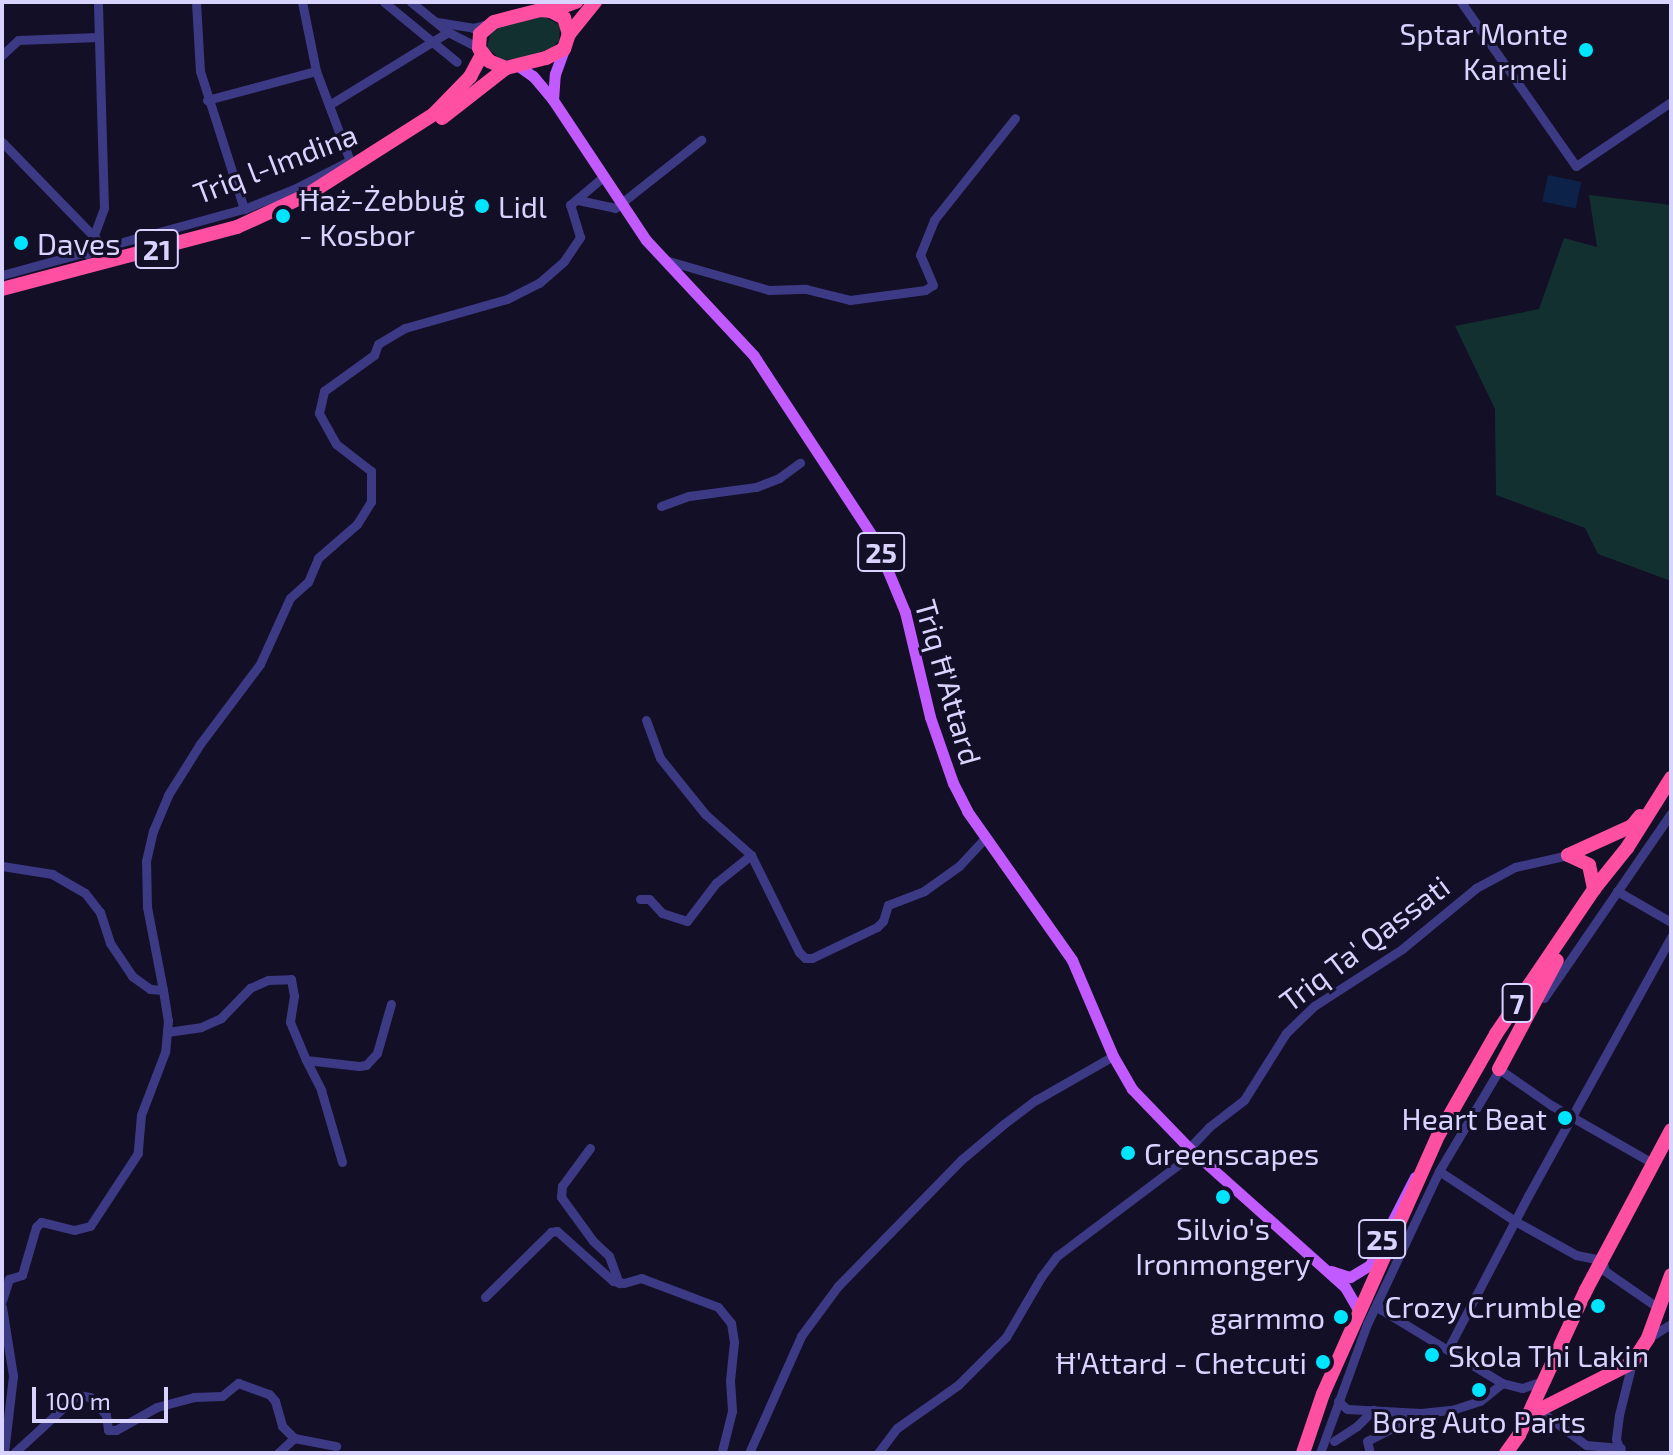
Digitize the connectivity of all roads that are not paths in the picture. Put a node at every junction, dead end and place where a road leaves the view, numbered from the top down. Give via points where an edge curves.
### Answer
1 (98, 2) edge
2 (196, 2) edge
3 (302, 2) edge
4 (384, 2) edge
5 (411, 2) edge
6 (576, 2) edge
7 (595, 2) edge
8 (1461, 2) edge
9 (551, 11) junction
10 (437, 22) junction
11 (494, 22) junction
12 (448, 32) junction
13 (98, 37) junction
14 (432, 41) junction
15 (566, 41) junction
16 (480, 51) junction
17 (2, 55) edge
18 (457, 62) dead end
19 (512, 67) junction
20 (316, 71) junction
21 (207, 100) junction
22 (553, 100) junction
23 (1671, 102) edge
24 (329, 105) junction
25 (1015, 118) dead end
26 (701, 140) dead end
27 (2, 142) edge
28 (382, 150) junction
29 (350, 161) junction
30 (603, 177) junction
31 (307, 195) junction
32 (578, 200) junction
33 (621, 206) junction
34 (244, 209) junction
35 (94, 237) junction
36 (106, 249) junction
37 (87, 254) junction
38 (662, 259) junction
39 (2, 275) edge
40 (2, 289) edge
41 (800, 463) dead end
42 (661, 506) dead end
43 (646, 720) dead end
44 (1671, 777) edge
45 (1671, 813) edge
46 (985, 838) junction
47 (1627, 848) junction
48 (751, 855) junction
49 (1568, 855) junction
50 (2, 866) edge
51 (1594, 889) junction
52 (1617, 891) junction
53 (640, 899) dead end
54 (1671, 922) edge
55 (1671, 937) edge
56 (163, 990) junction
57 (391, 1004) dead end
58 (167, 1032) junction
59 (1113, 1056) junction
60 (306, 1060) junction
61 (1499, 1069) junction
62 (1574, 1117) junction
63 (1671, 1130) edge
64 (590, 1148) dead end
65 (1192, 1150) junction
66 (342, 1162) dead end
67 (1654, 1164) junction
68 (1421, 1168) junction
69 (1439, 1171) junction
70 (1515, 1221) junction
71 (1602, 1260) junction
72 (1323, 1267) junction
73 (1671, 1275) edge
74 (6, 1276) edge
75 (619, 1283) junction
76 (485, 1297) dead end
77 (1377, 1303) junction
78 (2, 1304) edge
79 (1657, 1307) junction
80 (1359, 1311) junction
81 (1671, 1324) edge
82 (1648, 1338) junction
83 (1448, 1349) junction
84 (1632, 1363) junction
85 (1540, 1382) junction
86 (1502, 1383) junction
87 (1338, 1401) junction
88 (1373, 1410) junction
89 (1539, 1410) junction
90 (1421, 1413) junction
91 (1357, 1426) junction
92 (1520, 1433) junction
93 (294, 1438) junction
94 (1334, 1441) dead end
95 (1367, 1441) junction
96 (336, 1446) dead end
97 (1621, 1450) edge
98 (723, 1452) edge
99 (4, 1453) edge
100 (14, 1453) edge
101 (278, 1453) edge
102 (749, 1453) edge
103 (878, 1453) edge
104 (1303, 1453) edge
105 (1320, 1453) edge
106 (1370, 1453) edge
107 (1506, 1453) edge

1 - 13 street
2 - 21 street
3 - 20 street
4 - 14 street
5 - 10 street
6 - 9 highway
7 - 15 highway
8 - 23 street via 1576,166
9 - 11 highway
9 - 15 highway via 564,18
10 - 11 street via 473,28
10 - 12 street
11 - 16 highway, Triq l-Imdina / 21 via 480,34
12 - 14 street
12 - 16 street
13 - 17 street via 18,40
13 - 35 street via 104,208
14 - 18 street
14 - 24 street
15 - 19 highway, Triq l-Imdina / 21
15 - 22 main road
16 - 19 highway
16 - 28 highway, Triq l-Imdina / 21 via 470,77 453,97
19 - 22 main road, Triq Ħ'Attard / 25 via 533,76
19 - 31 highway, Triq l-Imdina / 21 via 390,153 328,189
20 - 21 street
20 - 24 street
21 - 34 street
22 - 30 main road, Triq Ħ'Attard / 25
24 - 29 street
25 - 38 street via 934,220 920,255 933,285 925,290 850,300 806,289 769,290
26 - 33 street
27 - 35 street
28 - 29 street, Triq l-Imdina
28 - 31 highway, Triq l-Imdina / 21
29 - 34 street, Triq l-Imdina
30 - 32 street
30 - 33 main road, Triq Ħ'Attard / 25
31 - 40 highway, Triq l-Imdina / 21 via 237,227
32 - 33 street via 609,209
32 - 56 street via 570,205 579,229 577,246 539,283 507,299 405,328 324,391 319,413 336,444 371,471 371,502 357,524 318,558 308,582 290,598 260,664 168,795 146,861 147,907
33 - 38 main road, Triq Ħ'Attard / 25
34 - 36 street, Triq l-Imdina
35 - 36 street
35 - 37 street
36 - 37 street, Triq l-Imdina
37 - 39 street, Triq l-Imdina
38 - 46 main road, Triq Ħ'Attard / 25 via 754,356 875,540 905,612 930,717 953,783
41 - 42 street via 756,487 689,496
43 - 48 street via 660,758 705,814
44 - 47 highway, 7
44 - 49 highway via 1632,826
45 - 52 street
46 - 48 street via 959,866 924,891 888,905 877,927 808,959 799,952
46 - 59 main road, Triq Ħ'Attard / 25 via 1072,960
47 - 51 highway, 7
47 - 61 highway via 1545,979
48 - 53 street via 713,886 691,920 665,915 649,899
49 - 51 highway via 1589,865
49 - 65 street, Triq Ta' Qassati via 1515,867 1476,888 1402,949 1314,1006 1286,1033 1244,1100 1209,1127
50 - 56 street via 52,874 75,884 95,902 114,951 132,976 150,989
51 - 68 highway, 7 via 1496,1034
52 - 54 street
52 - 61 street
55 - 62 street
56 - 58 street
57 - 60 street via 377,1053 366,1065
58 - 60 street via 201,1027 221,1018 250,988 291,979 290,1022
58 - 74 street via 141,1115 138,1153 96,1219 83,1230 41,1222 32,1234 22,1275
59 - 65 main road, 25 via 1132,1089
59 - 102 street via 1005,1123 961,1160 838,1286 801,1336
60 - 66 street via 321,1090
61 - 62 street
61 - 69 street
62 - 67 street
62 - 70 street
63 - 67 highway
64 - 75 street via 562,1186 561,1197 609,1256
65 - 72 main road, 25
65 - 103 street, Triq Ta' Qassati via 1057,1256 1006,1337 958,1385 897,1428
67 - 71 highway
68 - 72 main road, 25 via 1370,1265 1350,1277
68 - 80 highway, 7
69 - 70 street
69 - 77 street
70 - 71 street via 1576,1255
70 - 83 street
71 - 79 street via 1605,1271
71 - 85 highway
72 - 80 main road, 25 via 1345,1287
73 - 79 highway
74 - 78 street
75 - 76 street via 553,1231
75 - 98 street via 641,1278 727,1314 735,1351 732,1411
77 - 83 street, 25
77 - 87 street
78 - 99 street via 13,1376
79 - 82 highway
80 - 104 highway, 7
81 - 82 street
82 - 84 highway
83 - 86 street, 25
84 - 89 highway
84 - 97 street via 1619,1415 1616,1439
85 - 86 street via 1522,1388
85 - 92 highway
86 - 90 street via 1480,1401
87 - 88 street via 1347,1409
87 - 105 street
88 - 90 street
88 - 91 street
89 - 92 highway
89 - 97 street via 1586,1445
90 - 95 street
91 - 94 street
91 - 95 street
92 - 107 highway
93 - 96 street
93 - 100 street via 282,1426 269,1394 238,1383 222,1396 157,1407 116,1430 108,1430 106,1415 90,1397 77,1395
93 - 101 street
95 - 106 street

